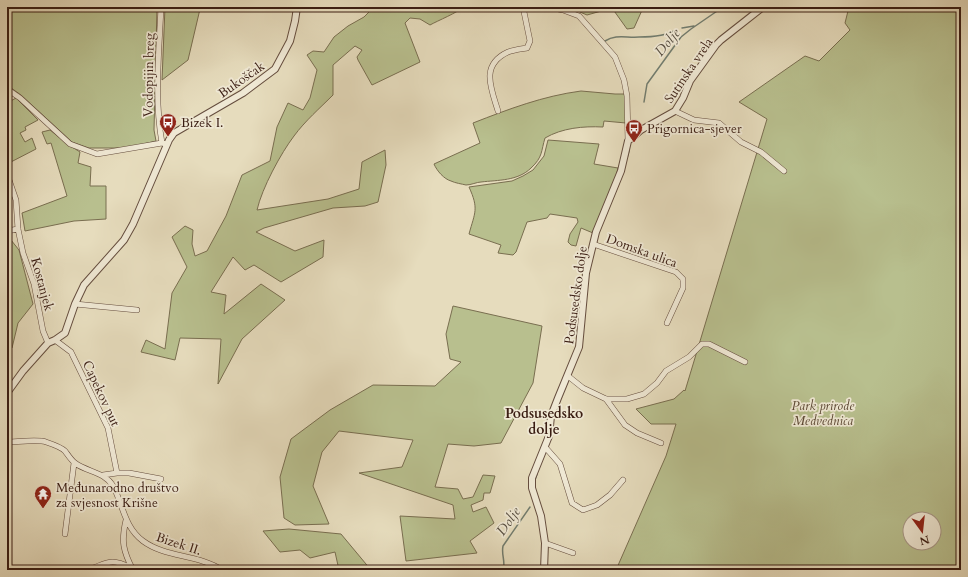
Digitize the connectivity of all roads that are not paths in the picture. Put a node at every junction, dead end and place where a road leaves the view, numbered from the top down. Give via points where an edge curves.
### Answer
1 (161, 7) edge
2 (297, 7) edge
3 (523, 7) edge
4 (548, 7) edge
5 (762, 7) edge
6 (7, 89) edge
7 (498, 110) dead end
8 (675, 111) junction
9 (628, 141) junction
10 (164, 144) junction
11 (784, 171) dead end
12 (7, 174) edge
13 (8, 180) edge
14 (18, 230) junction
15 (7, 231) edge
16 (593, 244) junction
17 (75, 304) junction
18 (137, 310) dead end
19 (667, 323) dead end
20 (55, 340) junction
21 (48, 343) junction
22 (744, 362) dead end
23 (568, 376) junction
24 (7, 393) edge
25 (606, 399) junction
26 (7, 442) edge
27 (661, 443) dead end
28 (545, 447) junction
29 (74, 463) junction
30 (117, 473) junction
31 (103, 475) junction
32 (161, 480) dead end
33 (623, 480) dead end
34 (126, 520) junction
35 (65, 534) dead end
36 (545, 543) junction
37 (572, 554) dead end
38 (132, 569) edge
39 (88, 570) edge
40 (222, 570) edge
41 (544, 570) edge

1 - 10 street, Vodopijin breg via 157,96 158,123
2 - 10 street, Bukoščak via 290,41 275,69 243,93 174,133
3 - 7 street via 530,41 527,48 509,52 495,60 490,72
4 - 9 street via 579,16 615,57 627,96
5 - 8 street, Sutinska vrela via 721,40 690,81
6 - 10 street via 70,144 97,154
8 - 9 street, Sutinska vrela via 641,130
8 - 11 street via 694,120 719,123 741,142 761,152
9 - 16 street, Podsusedsko dolje via 621,171
10 - 17 street via 153,181 133,224 124,240 84,285
12 - 13 street, Kostanjek
13 - 14 street, Kostanjek via 16,200
14 - 15 street
14 - 21 street, Kostanjek
16 - 19 street, Domska ulica via 676,272 682,279 683,288
16 - 23 street, Podsusedsko dolje via 586,273 579,347
17 - 18 street
17 - 20 street via 65,333
20 - 21 street
20 - 30 street, Capekov put via 71,352 108,428
21 - 24 street
22 - 25 street via 709,344 702,344 689,357 666,371 644,394 627,399
23 - 25 street via 583,388
23 - 28 street, Podsusedsko dolje via 552,416
25 - 27 street via 625,425
26 - 29 street via 45,441 64,450
28 - 33 street via 560,464 572,503 583,510 597,505
28 - 36 street, Podsusedsko dolje via 532,478 532,488 541,516
29 - 31 street via 95,474
29 - 35 street
30 - 31 street
30 - 32 street
31 - 34 street, Bizek II. via 117,494
34 - 38 street via 123,544
34 - 40 street, Bizek II. via 141,540 154,548
36 - 37 street
36 - 41 street, Podsusedsko dolje
38 - 39 street via 113,561

